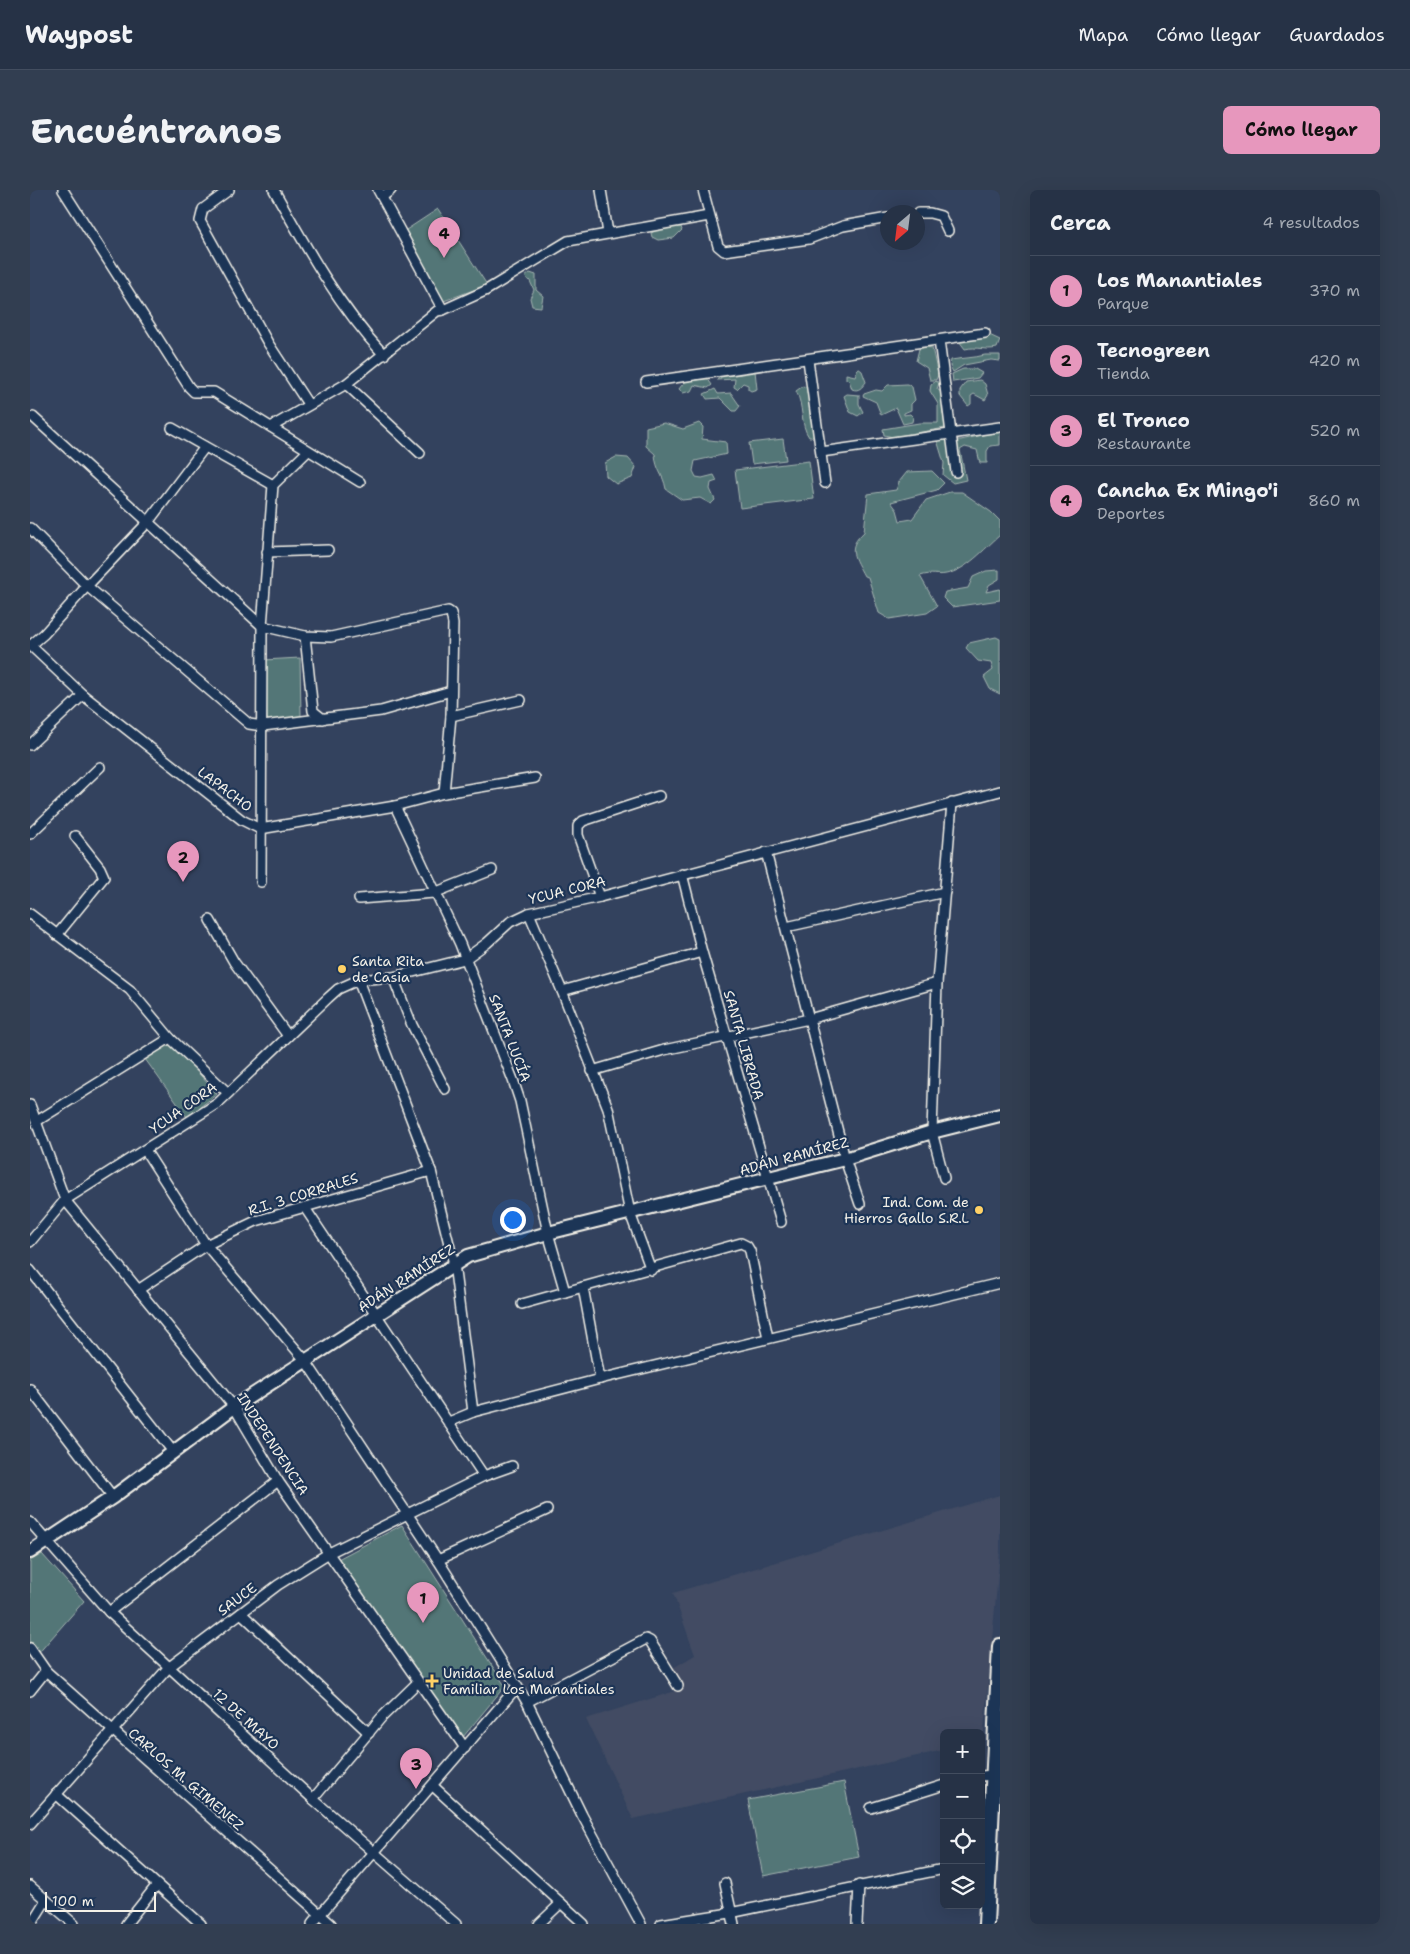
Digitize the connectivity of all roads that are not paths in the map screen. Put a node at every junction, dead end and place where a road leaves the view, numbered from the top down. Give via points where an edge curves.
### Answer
1 (63, 190) edge
2 (229, 190) edge
3 (274, 190) edge
4 (391, 190) edge
5 (601, 190) edge
6 (704, 190) edge
7 (380, 193) edge
8 (925, 213) edge
9 (709, 216) junction
10 (880, 219) edge
11 (948, 231) dead end
12 (608, 233) junction
13 (442, 310) junction
14 (984, 333) dead end
15 (940, 340) junction
16 (384, 355) junction
17 (808, 360) junction
18 (646, 382) dead end
19 (346, 384) junction
20 (308, 404) junction
21 (33, 417) dead end
22 (271, 427) junction
23 (1000, 427) edge
24 (172, 428) dead end
25 (951, 434) junction
26 (205, 447) junction
27 (308, 451) junction
28 (821, 452) junction
29 (420, 453) dead end
30 (956, 472) dead end
31 (360, 482) dead end
32 (825, 483) dead end
33 (272, 485) junction
34 (149, 521) junction
35 (30, 528) edge
36 (328, 550) dead end
37 (267, 552) junction
38 (86, 586) junction
39 (262, 626) junction
40 (305, 636) junction
41 (30, 646) edge
42 (451, 691) junction
43 (83, 695) junction
44 (521, 700) dead end
45 (451, 716) junction
46 (323, 719) junction
47 (263, 726) junction
48 (30, 745) edge
49 (100, 767) dead end
50 (535, 778) dead end
51 (1000, 791) edge
52 (444, 793) junction
53 (659, 796) dead end
54 (952, 803) junction
55 (395, 806) junction
56 (260, 829) junction
57 (30, 834) edge
58 (75, 836) dead end
59 (766, 852) junction
60 (492, 870) dead end
61 (682, 874) junction
62 (261, 882) dead end
63 (945, 892) junction
64 (434, 893) junction
65 (600, 897) junction
66 (360, 898) dead end
67 (529, 913) junction
68 (30, 914) edge
69 (210, 920) dead end
70 (786, 927) junction
71 (57, 935) junction
72 (702, 952) junction
73 (465, 959) junction
74 (393, 977) junction
75 (358, 980) junction
76 (937, 983) junction
77 (562, 991) junction
78 (809, 1019) junction
79 (288, 1036) junction
80 (728, 1036) junction
81 (170, 1038) junction
82 (592, 1071) junction
83 (445, 1089) dead end
84 (228, 1093) junction
85 (31, 1109) edge
86 (1000, 1115) edge
87 (37, 1121) junction
88 (932, 1132) junction
89 (145, 1150) junction
90 (845, 1159) junction
91 (431, 1170) junction
92 (944, 1178) dead end
93 (767, 1179) junction
94 (65, 1200) junction
95 (860, 1204) dead end
96 (305, 1208) junction
97 (630, 1213) junction
98 (780, 1222) dead end
99 (548, 1233) junction
100 (30, 1242) edge
101 (206, 1245) junction
102 (454, 1264) junction
103 (30, 1270) edge
104 (651, 1270) junction
105 (1000, 1283) edge
106 (584, 1287) junction
107 (138, 1290) junction
108 (565, 1292) junction
109 (522, 1304) dead end
110 (377, 1315) junction
111 (768, 1338) junction
112 (306, 1360) junction
113 (600, 1379) junction
114 (30, 1389) edge
115 (234, 1407) junction
116 (473, 1412) junction
117 (449, 1422) junction
118 (174, 1453) junction
119 (512, 1466) dead end
120 (484, 1476) junction
121 (278, 1481) junction
122 (113, 1497) junction
123 (547, 1510) dead end
124 (408, 1513) junction
125 (30, 1522) edge
126 (46, 1541) junction
127 (30, 1552) edge
128 (329, 1552) junction
129 (438, 1560) junction
130 (109, 1612) junction
131 (242, 1613) junction
132 (1000, 1646) edge
133 (30, 1648) edge
134 (168, 1668) junction
135 (46, 1671) junction
136 (417, 1683) junction
137 (678, 1686) dead end
138 (517, 1687) junction
139 (30, 1691) edge
140 (527, 1702) junction
141 (998, 1711) edge
142 (111, 1730) junction
143 (369, 1733) junction
144 (464, 1748) junction
145 (988, 1775) edge
146 (433, 1786) junction
147 (940, 1786) edge
148 (56, 1794) junction
149 (997, 1794) edge
150 (313, 1799) junction
151 (871, 1808) dead end
152 (30, 1824) edge
153 (375, 1852) junction
154 (985, 1861) edge
155 (940, 1870) edge
156 (725, 1883) dead end
157 (30, 1886) edge
158 (156, 1886) junction
159 (859, 1886) junction
160 (46, 1900) junction
161 (560, 1902) junction
162 (730, 1913) junction
163 (320, 1914) junction
164 (31, 1924) edge
165 (74, 1924) edge
166 (126, 1924) edge
167 (201, 1924) edge
168 (312, 1924) edge
169 (331, 1924) edge
170 (456, 1924) edge
171 (539, 1924) edge
172 (584, 1924) edge
173 (641, 1924) edge
174 (661, 1924) edge
175 (734, 1924) edge
176 (857, 1924) edge
177 (986, 1924) edge

1 - 22 street via 189,387 194,392 214,392
2 - 20 street via 204,209 200,221 268,343
3 - 16 street via 328,285 358,327
4 - 7 street
5 - 12 street
6 - 9 street
7 - 13 street
8 - 11 street via 941,216
9 - 10 street via 720,250 728,252 809,239 843,226
9 - 12 street
12 - 13 street via 568,241 485,291
13 - 16 street
14 - 15 street
15 - 17 street
15 - 25 street
16 - 19 street
17 - 18 street
17 - 28 street
19 - 20 street
19 - 29 street
20 - 22 street
21 - 34 street
22 - 27 street
23 - 25 street
24 - 26 street
25 - 28 street
25 - 30 street
26 - 33 street
26 - 34 street
27 - 31 street
27 - 33 street
28 - 32 street
33 - 37 street
34 - 38 street
34 - 39 street via 172,546
35 - 38 street
36 - 37 street
37 - 39 street
38 - 41 street
38 - 47 street via 238,716 249,724
39 - 40 street
39 - 47 street
40 - 42 street via 330,637 448,611 453,624
40 - 46 street via 313,712
41 - 43 street, LAPACHO
42 - 45 street
42 - 46 street via 381,712
43 - 48 street
43 - 56 street, LAPACHO via 242,820
44 - 45 street
45 - 52 street
46 - 47 street
47 - 56 street
49 - 57 street
50 - 52 street, LAPACHO
51 - 54 street, YCUA CORA
52 - 55 street, LAPACHO
53 - 65 street via 583,821 578,826 578,835
54 - 59 street, YCUA CORA
54 - 63 street
55 - 56 street, LAPACHO
55 - 64 street, SANTA LUCÍA
56 - 62 street
58 - 71 street via 104,877
59 - 61 street, YCUA CORA
59 - 70 street
60 - 64 street
61 - 65 street, YCUA CORA
61 - 72 street, SANTA LIBRADA
63 - 70 street
63 - 76 street
64 - 66 street
64 - 73 street, SANTA LUCÍA
65 - 67 street, YCUA CORA
67 - 73 street, YCUA CORA via 505,926 488,944
67 - 77 street
68 - 71 street
69 - 79 street via 238,968
70 - 78 street
71 - 81 street via 130,990
72 - 77 street
72 - 80 street, SANTA LIBRADA
73 - 74 street, YCUA CORA
73 - 99 street, SANTA LUCÍA via 520,1101
74 - 75 street, YCUA CORA
74 - 83 street via 412,1025
75 - 79 street, YCUA CORA via 338,989
75 - 91 street
76 - 78 street
76 - 88 street
77 - 82 street
78 - 80 street
78 - 90 street
79 - 84 street, YCUA CORA
80 - 82 street
80 - 93 street, SANTA LIBRADA
81 - 84 street
81 - 87 street
82 - 97 street via 608,1108
84 - 89 street, YCUA CORA via 204,1113
85 - 87 street, INDEPENDENCIA
86 - 88 street, ADÁN RAMÍREZ
87 - 94 street, INDEPENDENCIA
88 - 90 street, ADÁN RAMÍREZ
88 - 92 street
89 - 94 street, YCUA CORA
89 - 101 street
90 - 93 street, ADÁN RAMÍREZ
90 - 95 street
91 - 96 street, R.I. 3 CORRALES
91 - 102 street
93 - 97 street, ADÁN RAMÍREZ
93 - 98 street, SANTA LIBRADA
94 - 100 street, YCUA CORA
94 - 107 street, INDEPENDENCIA
96 - 101 street, R.I. 3 CORRALES via 256,1221
96 - 110 street
97 - 99 street, ADÁN RAMÍREZ
97 - 104 street
99 - 102 street, ADÁN RAMÍREZ via 484,1250
99 - 108 street, SANTA LUCÍA
101 - 107 street, R.I. 3 CORRALES
101 - 112 street
102 - 110 street, ADÁN RAMÍREZ
102 - 116 street
103 - 118 street
104 - 106 street
104 - 111 street via 741,1243 747,1246
105 - 111 street
106 - 108 street
106 - 113 street
107 - 115 street, INDEPENDENCIA
108 - 109 street
110 - 112 street, ADÁN RAMÍREZ
110 - 117 street
111 - 113 street
112 - 115 street, ADÁN RAMÍREZ
112 - 124 street
113 - 116 street
114 - 122 street
115 - 118 street, ADÁN RAMÍREZ
115 - 121 street, INDEPENDENCIA
116 - 117 street
117 - 120 street
118 - 122 street, ADÁN RAMÍREZ
119 - 120 street, SAUCE
120 - 124 street, SAUCE
121 - 128 street, INDEPENDENCIA
121 - 130 street
122 - 126 street, ADÁN RAMÍREZ
123 - 129 street
124 - 128 street, SAUCE
124 - 129 street
125 - 126 street, 12 DE MAYO
126 - 127 street, ADÁN RAMÍREZ
126 - 130 street, 12 DE MAYO
128 - 131 street, SAUCE
128 - 136 street, INDEPENDENCIA
129 - 138 street
130 - 134 street, 12 DE MAYO
131 - 134 street, SAUCE
131 - 143 street
132 - 141 main road
133 - 135 street, CARLOS M. GIMENEZ
134 - 142 street, SAUCE
134 - 150 street, 12 DE MAYO
135 - 139 street
135 - 142 street, CARLOS M. GIMENEZ
136 - 143 street
136 - 144 street, INDEPENDENCIA
137 - 140 street via 646,1639
138 - 140 street
138 - 144 street
140 - 173 street via 582,1815
141 - 145 main road
142 - 148 street, SAUCE
142 - 163 street, CARLOS M. GIMENEZ
143 - 150 street
144 - 146 street
145 - 149 main road
146 - 153 street
146 - 161 street
147 - 151 street
148 - 152 street, SAUCE
148 - 158 street
149 - 154 main road
150 - 153 street, 12 DE MAYO
153 - 163 street
153 - 170 street, 12 DE MAYO
154 - 177 main road
155 - 159 street
156 - 162 street
157 - 160 street
158 - 166 street
158 - 167 street
159 - 162 street
159 - 176 street
160 - 164 street
160 - 165 street
161 - 171 street
161 - 172 street
162 - 174 street
162 - 175 street
163 - 168 street
163 - 169 street, CARLOS M. GIMENEZ

